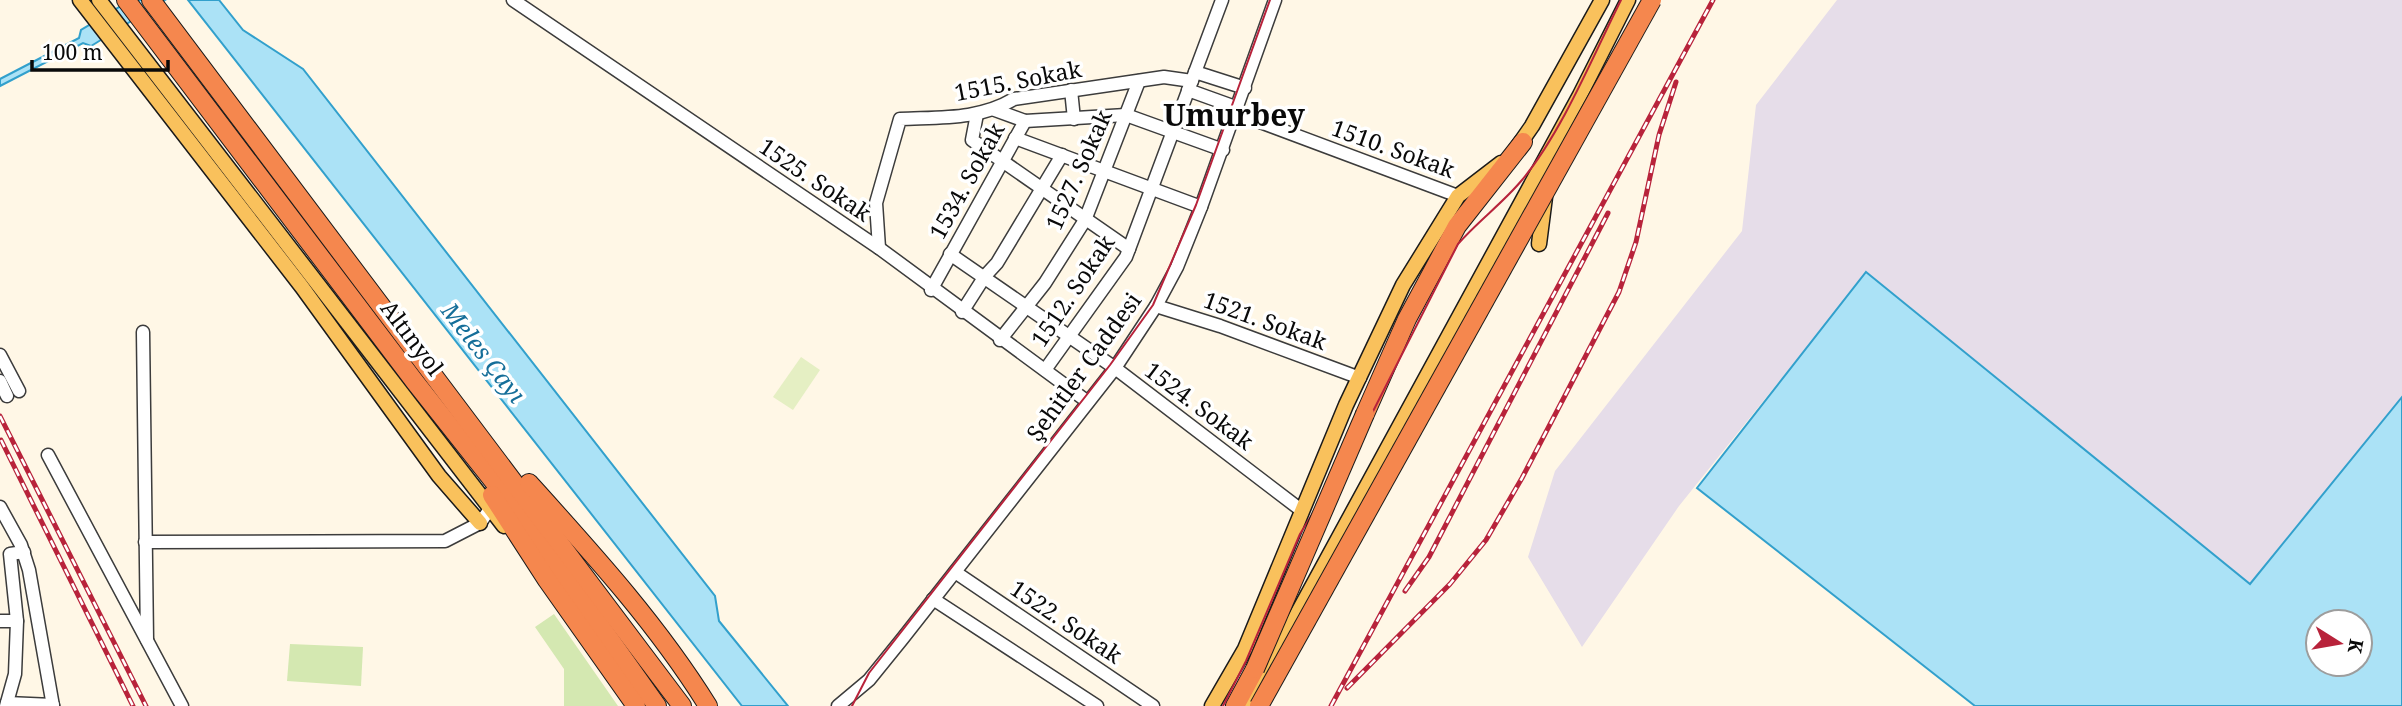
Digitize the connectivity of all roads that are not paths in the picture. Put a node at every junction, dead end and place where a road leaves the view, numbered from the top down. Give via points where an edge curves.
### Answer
1 (80, 0) edge
2 (99, 0) edge
3 (126, 0) edge
4 (151, 0) edge
5 (513, 0) edge
6 (1222, 0) edge
7 (1275, 0) edge
8 (1602, 0) edge
9 (1628, 0) edge
10 (1652, 0) edge
11 (1139, 80) junction
12 (1192, 81) junction
13 (1245, 88) junction
14 (1071, 90) junction
15 (995, 110) junction
16 (1237, 110) junction
17 (977, 114) junction
18 (1126, 115) junction
19 (1074, 119) junction
20 (1025, 121) junction
21 (1173, 131) junction
22 (1015, 138) junction
23 (1523, 142) junction
24 (1223, 150) junction
25 (1550, 150) junction
26 (1062, 155) junction
27 (1003, 159) junction
28 (1104, 173) junction
29 (1151, 188) junction
30 (1041, 189) junction
31 (1458, 196) junction
32 (1201, 206) junction
33 (1085, 220) junction
34 (1539, 244) dead end
35 (879, 248) junction
36 (1129, 249) junction
37 (950, 254) junction
38 (985, 275) junction
39 (931, 290) junction
40 (1027, 305) junction
41 (1156, 306) junction
42 (961, 312) junction
43 (143, 332) dead end
44 (1069, 337) junction
45 (1000, 340) junction
46 (0, 355) edge
47 (1115, 368) junction
48 (1045, 370) junction
49 (1360, 378) junction
50 (0, 381) edge
51 (1088, 402) junction
52 (442, 417) junction
53 (476, 430) junction
54 (48, 455) dead end
55 (0, 507) edge
56 (490, 509) junction
57 (1301, 510) junction
58 (4, 523) edge
59 (480, 523) junction
60 (145, 542) junction
61 (24, 552) junction
62 (955, 572) junction
63 (547, 580) junction
64 (933, 599) junction
65 (0, 621) edge
66 (18, 621) junction
67 (147, 640) junction
68 (6, 704) edge
69 (53, 705) edge
70 (182, 706) edge
71 (636, 706) edge
72 (657, 706) edge
73 (682, 706) edge
74 (708, 706) edge
75 (838, 706) edge
76 (1097, 706) edge
77 (1153, 706) edge
78 (1212, 706) edge
79 (1235, 706) edge
80 (1247, 706) edge
81 (1259, 706) edge

1 - 59 main road via 302,287 439,476
2 - 56 main road
3 - 52 highway, Altınyol
4 - 53 highway, Altınyol
5 - 35 street, 1525. Sokak
6 - 12 street, 1512. Sokak
7 - 13 street, Şehitler Caddesi
8 - 23 main road
9 - 25 main road
10 - 81 highway, bridge
11 - 12 street, 1515. Sokak
11 - 14 street, 1515. Sokak
11 - 18 street, 1527. Sokak
12 - 13 street, 1515. Sokak
12 - 16 street, 1510. Sokak
12 - 21 street, 1512. Sokak
13 - 16 street, Şehitler Caddesi
14 - 15 street, 1515. Sokak via 1014,99
14 - 19 street
15 - 17 street, 1515. Sokak
15 - 20 street, 1534. Sokak
16 - 24 street, Şehitler Caddesi
16 - 31 street, 1510. Sokak
17 - 27 street via 972,140
17 - 35 street, 1515. Sokak via 900,119 876,203
18 - 19 street
18 - 21 street
18 - 28 street, 1527. Sokak
19 - 20 street
20 - 22 street, 1534. Sokak
21 - 24 street
21 - 29 street, 1512. Sokak
22 - 26 street
22 - 27 street, 1534. Sokak
23 - 31 main road
23 - 79 highway, bridge via 1457,226 1398,339
24 - 32 street, Şehitler Caddesi
25 - 34 main road
25 - 80 main road
26 - 28 street
26 - 30 street
27 - 30 street
27 - 37 street, 1534. Sokak
28 - 29 street
28 - 33 street, 1527. Sokak
29 - 32 street
29 - 36 street, 1512. Sokak
30 - 33 street
30 - 38 street via 997,264
31 - 49 main road via 1404,285
32 - 41 street, Şehitler Caddesi
33 - 36 street
33 - 40 street, 1527. Sokak
35 - 39 street, 1525. Sokak
36 - 44 street, 1512. Sokak
37 - 38 street, 1524. Sokak
37 - 39 street, 1534. Sokak
38 - 40 street, 1524. Sokak
38 - 42 street
39 - 42 street, 1525. Sokak
40 - 44 street, 1524. Sokak
40 - 45 street, 1527. Sokak
41 - 47 street, Şehitler Caddesi
41 - 49 street, 1521. Sokak
42 - 45 street, 1525. Sokak
43 - 60 street
44 - 47 street, 1524. Sokak
44 - 48 street, 1512. Sokak
45 - 48 street, 1525. Sokak
46 - 50 street via 13,393
47 - 51 street, Şehitler Caddesi
47 - 57 street, 1524. Sokak
48 - 51 street, 1525. Sokak
49 - 57 main road
51 - 62 street, Şehitler Caddesi
52 - 63 highway
52 - 72 highway, Altınyol via 536,535
53 - 73 highway, Altınyol
53 - 74 highway via 500,447 598,557 653,625
54 - 67 street
55 - 58 street
56 - 59 street
56 - 63 main road
57 - 78 main road via 1245,649
58 - 61 street
59 - 60 street via 445,541
60 - 67 street
61 - 66 street via 10,554
61 - 69 street
62 - 64 street, Şehitler Caddesi
62 - 77 street, 1522. Sokak
63 - 71 highway
64 - 75 street, Şehitler Caddesi via 869,680
64 - 76 street
65 - 66 street
66 - 68 street via 15,674
67 - 70 street
68 - 69 street

